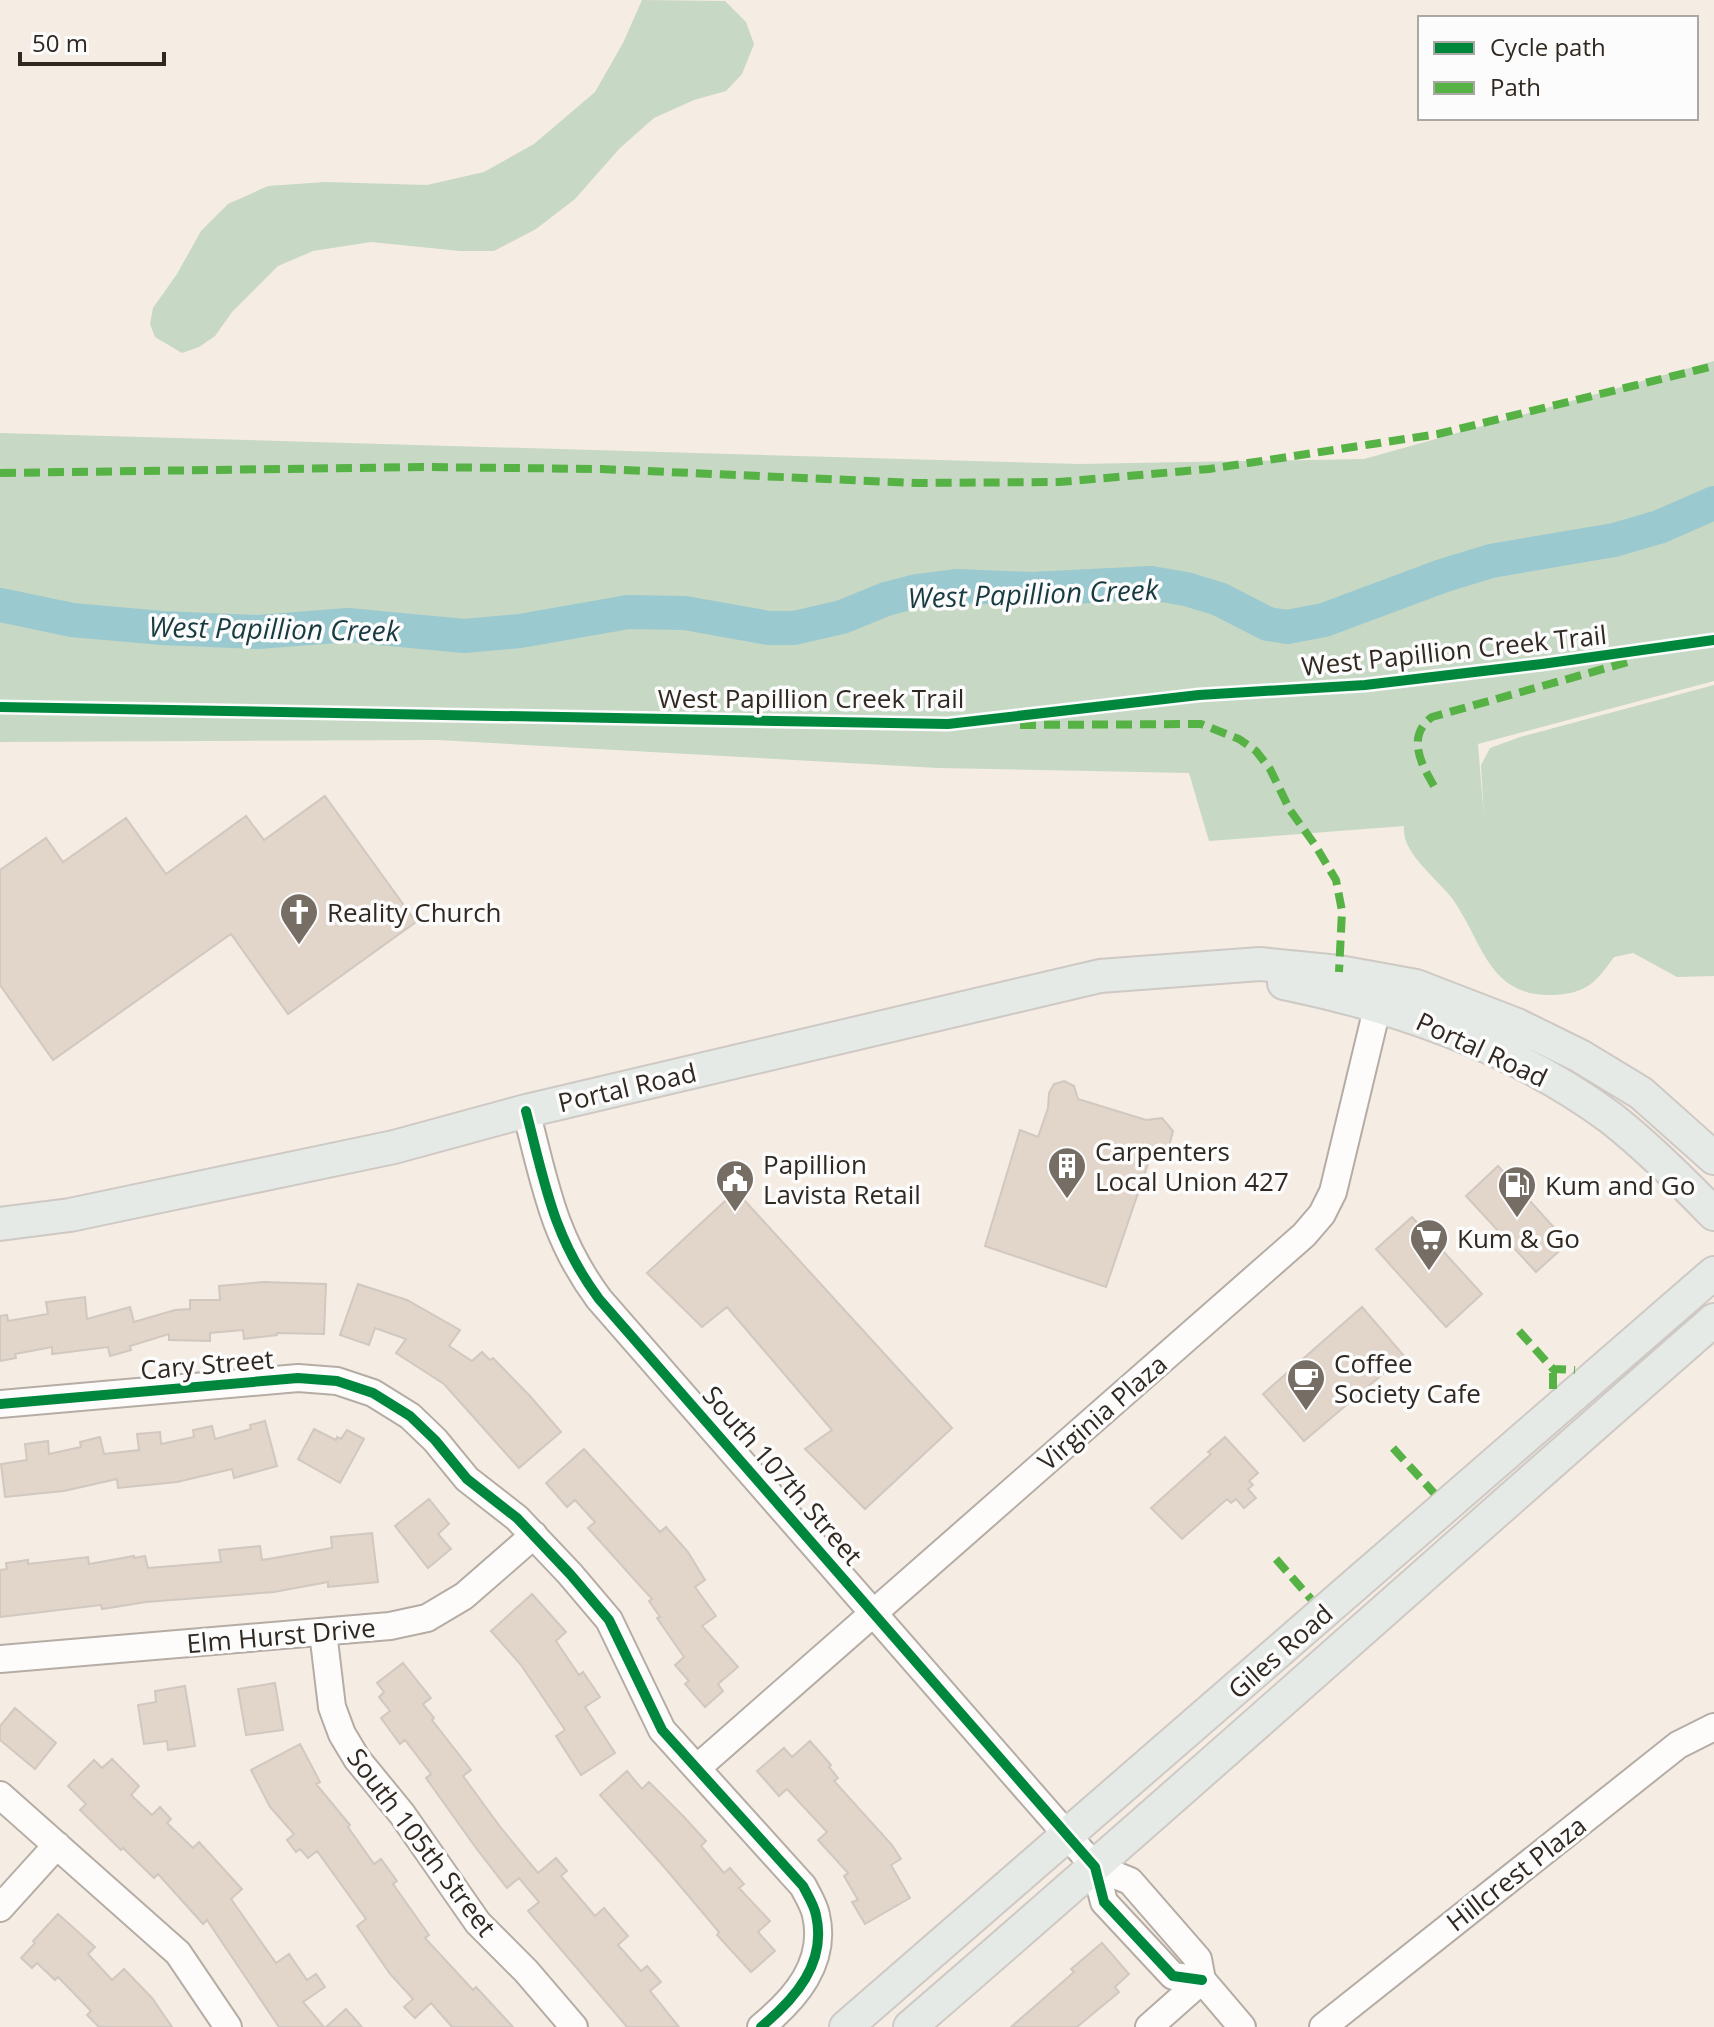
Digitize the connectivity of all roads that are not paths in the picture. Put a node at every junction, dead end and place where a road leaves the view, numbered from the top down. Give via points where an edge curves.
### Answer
1 (1380, 993) junction
2 (526, 1111) junction
3 (1714, 1158) edge
4 (1714, 1214) edge
5 (0, 1224) edge
6 (1714, 1273) edge
7 (1714, 1320) edge
8 (0, 1404) edge
9 (534, 1535) junction
10 (875, 1613) junction
11 (323, 1632) junction
12 (0, 1659) edge
13 (1714, 1727) edge
14 (697, 1768) junction
15 (0, 1795) edge
16 (1067, 1835) junction
17 (57, 1845) junction
18 (1095, 1867) junction
19 (0, 1908) edge
20 (1202, 1980) junction
21 (228, 2027) edge
22 (574, 2027) edge
23 (761, 2027) edge
24 (846, 2027) edge
25 (910, 2027) edge
26 (1149, 2027) edge
27 (1242, 2027) edge
28 (1323, 2027) edge

1 - 2 main road, Portal Road via 1339,972 1260,964 1100,976
1 - 3 main road, Portal Road via 1416,986 1580,1056 1641,1093
1 - 4 main road, Portal Road via 1570,1091 1650,1150
1 - 10 street, Virginia Plaza via 1333,1192 1322,1214
2 - 5 main road, Portal Road via 379,1150 70,1215
2 - 10 street, South 107th Street via 553,1218 579,1272
6 - 16 main road, Giles Road
7 - 18 main road, Giles Road
8 - 9 street, Cary Street via 298,1378 337,1381 373,1393 410,1416 467,1479
9 - 11 street, Elm Hurst Drive via 464,1596 427,1618
9 - 14 street, Cary Street via 609,1620 662,1730
10 - 14 street, Virginia Plaza
10 - 16 street, South 107th Street
11 - 12 street, Elm Hurst Drive
11 - 22 street, South 105th Street via 332,1707 357,1759 478,1923
13 - 28 street, Hillcrest Plaza via 1678,1745
14 - 23 street, Cary Street via 803,1886 816,1913 813,1963 802,1986
15 - 17 street
16 - 18 street, South 107th Street
16 - 24 main road, Giles Road
17 - 19 street
17 - 21 street via 178,1953
18 - 20 street via 1104,1902 1173,1976
18 - 25 main road, Giles Road
20 - 26 street
20 - 27 street

